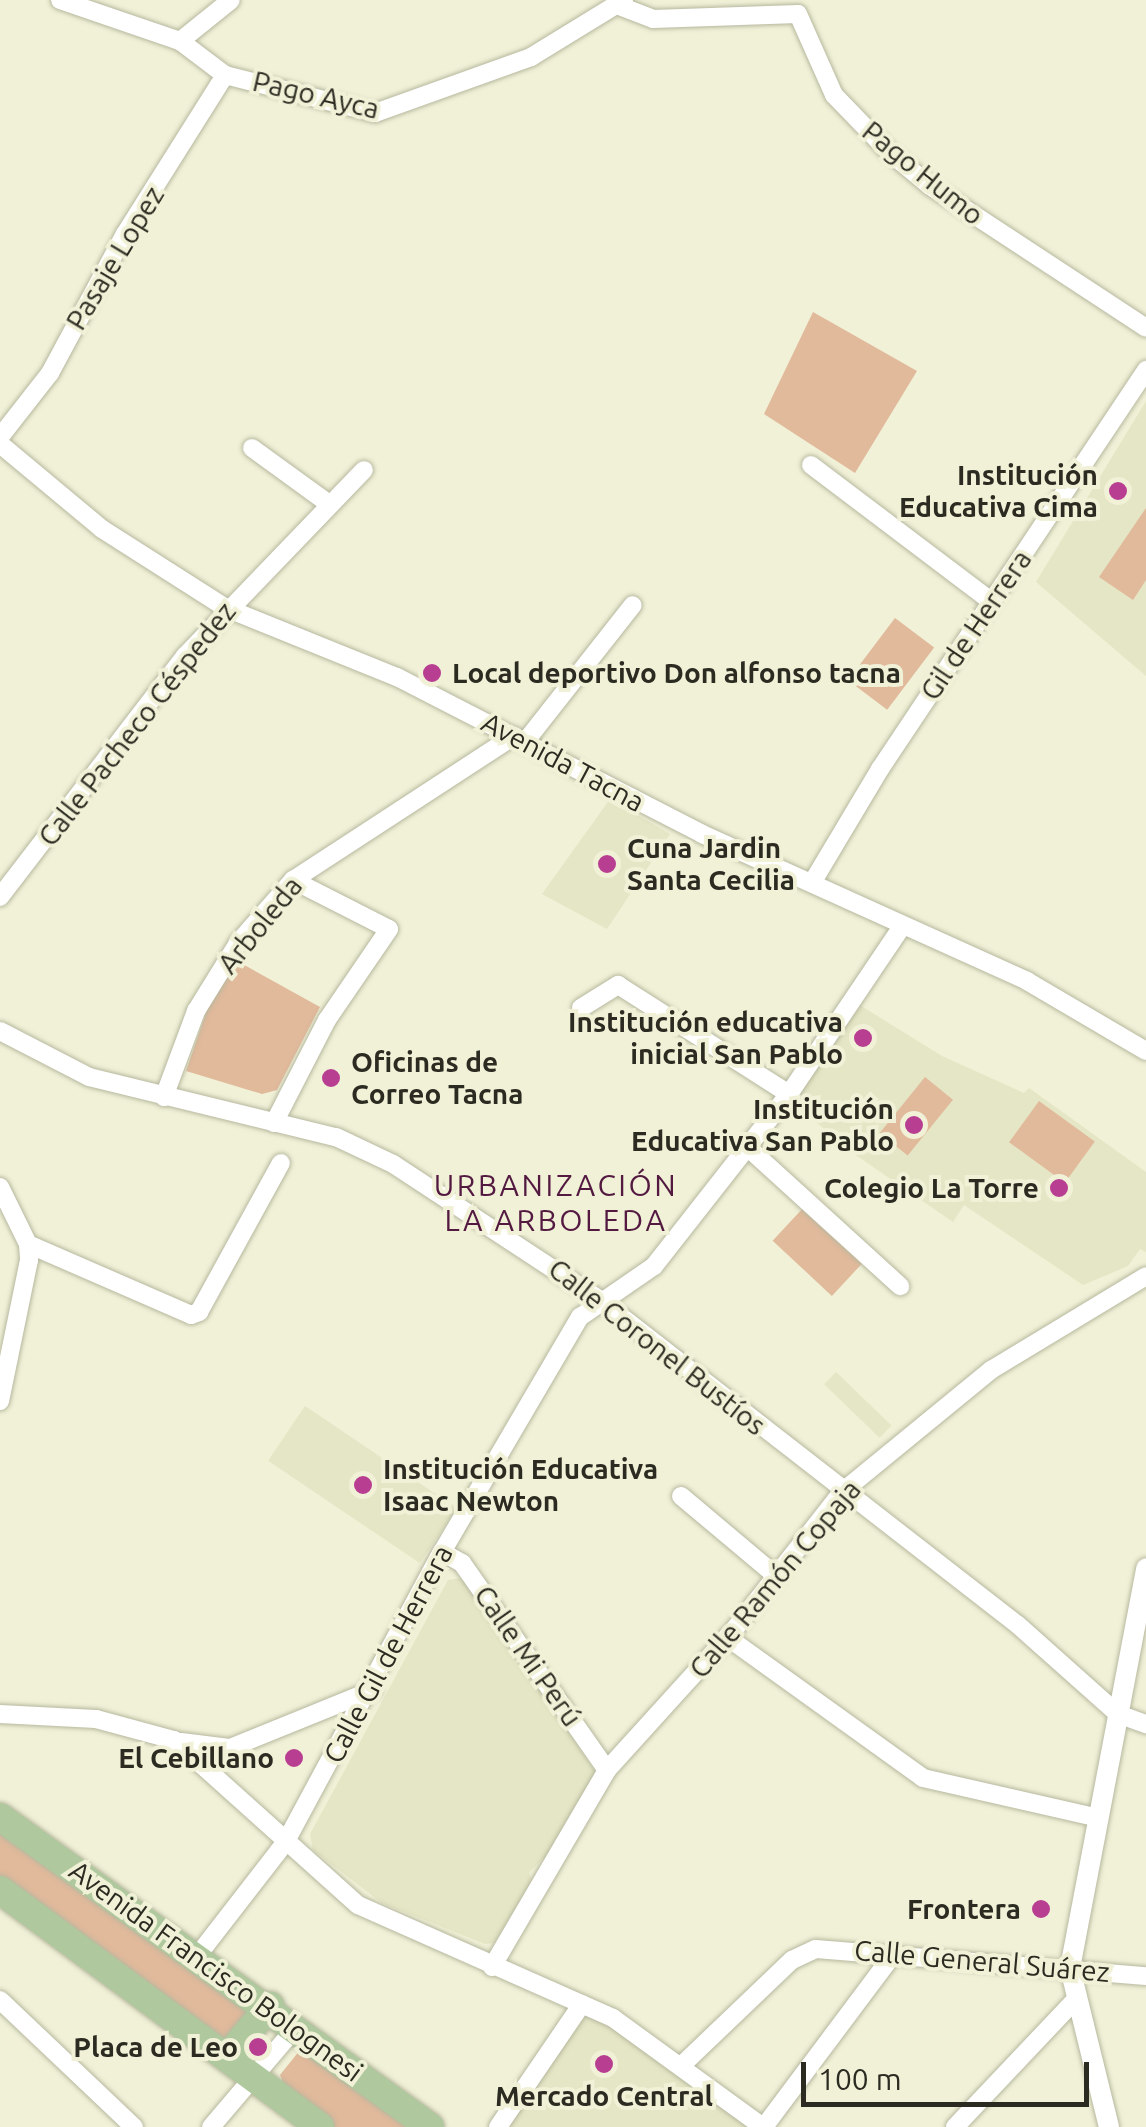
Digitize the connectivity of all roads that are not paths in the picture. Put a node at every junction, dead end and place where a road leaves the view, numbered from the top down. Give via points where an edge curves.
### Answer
1 (60, 0) edge
2 (231, 0) edge
3 (621, 3) edge
4 (180, 41) junction
5 (225, 75) junction
6 (1146, 328) edge
7 (1146, 370) edge
8 (0, 440) edge
9 (252, 448) dead end
10 (811, 465) dead end
11 (364, 470) dead end
12 (329, 504) junction
13 (991, 602) junction
14 (633, 604) dead end
15 (226, 608) junction
16 (520, 739) junction
17 (292, 880) junction
18 (812, 883) junction
19 (0, 897) edge
20 (900, 928) junction
21 (580, 1008) dead end
22 (0, 1031) edge
23 (1146, 1051) edge
24 (788, 1094) junction
25 (164, 1098) junction
26 (274, 1123) junction
27 (745, 1145) junction
28 (281, 1163) dead end
29 (0, 1187) edge
30 (28, 1244) junction
31 (1146, 1276) edge
32 (900, 1286) dead end
33 (600, 1300) junction
34 (0, 1401) edge
35 (842, 1492) junction
36 (681, 1496) dead end
37 (442, 1552) junction
38 (1146, 1570) edge
39 (775, 1575) junction
40 (727, 1637) junction
41 (372, 1690) junction
42 (0, 1714) edge
43 (1118, 1714) junction
44 (1146, 1724) edge
45 (174, 1740) junction
46 (607, 1770) junction
47 (1094, 1816) junction
48 (0, 1817) edge
49 (285, 1843) junction
50 (0, 1890) edge
51 (894, 1953) junction
52 (198, 1955) junction
53 (492, 1967) junction
54 (1070, 1968) junction
55 (1146, 1976) edge
56 (0, 2000) edge
57 (1075, 2000) junction
58 (582, 2004) junction
59 (270, 2006) junction
60 (296, 2027) junction
61 (227, 2057) junction
62 (682, 2065) junction
63 (252, 2076) junction
64 (134, 2127) edge
65 (211, 2127) edge
66 (320, 2127) edge
67 (430, 2127) edge
68 (498, 2127) edge
69 (763, 2127) edge
70 (955, 2127) edge
71 (1109, 2127) edge

1 - 4 street, Pago Ayca
2 - 4 street
3 - 5 street, Pago Ayca via 531,57 389,113
3 - 6 street, Pago Humo via 653,19 798,14 834,95 888,152
4 - 5 street, Pago Ayca
5 - 8 street, Pasaje Lopez via 125,234 50,373
7 - 13 street, Gil de Herrera
8 - 15 street, Avenida Tacna via 102,528
9 - 12 street
10 - 13 street
11 - 12 street, Calle Pacheco Céspedez
12 - 15 street, Calle Pacheco Céspedez
13 - 18 street, Gil de Herrera
14 - 16 street, Arboleda
15 - 16 street, Avenida Tacna via 338,649
15 - 19 street, Calle Pacheco Céspedez
16 - 17 street, Arboleda
16 - 18 street, Avenida Tacna
17 - 25 street, Arboleda via 238,943 196,1012
17 - 26 street via 390,929 327,1020
18 - 20 street, Avenida Tacna
20 - 23 street, Avenida Tacna via 1027,981
20 - 24 street, Calle Gil de Herrera
21 - 24 street via 618,985
22 - 25 street, Calle Coronel Bustíos via 90,1077
24 - 27 street, Calle Gil de Herrera
25 - 26 street, Calle Coronel Bustíos
26 - 33 street, Calle Coronel Bustíos via 336,1137 393,1164
27 - 32 street
27 - 33 street, Calle Gil de Herrera via 654,1266
28 - 30 street via 199,1312 191,1315
29 - 30 street
30 - 34 street via 23,1307
31 - 35 street, Calle Ramón Copaja via 991,1370
33 - 35 street, Calle Coronel Bustíos
33 - 37 street, Calle Gil de Herrera via 580,1316
35 - 39 street, Calle Ramón Copaja
35 - 43 street, Calle Coronel Bustíos via 1018,1625
36 - 39 street
37 - 41 street, Calle Gil de Herrera
37 - 46 street, Calle Mi Perú via 462,1562
38 - 43 street
39 - 40 street, Calle Ramón Copaja
40 - 46 street, Calle Ramón Copaja
40 - 47 street via 922,1778
41 - 45 street via 230,1748
41 - 49 street, Calle Gil de Herrera
42 - 45 street via 96,1719
43 - 44 street, Calle Coronel Bustíos
43 - 47 street
45 - 49 street
46 - 53 street, Calle Ramón Copaja
47 - 54 street
48 - 52 main road, Avenida Francisco Bolognesi
49 - 52 street, Calle Gil de Herrera
49 - 53 street via 358,1906
50 - 61 main road
51 - 54 street, Calle General Suárez
51 - 62 street, Calle General Suárez via 846,1947 792,1960
51 - 69 street
52 - 59 main road, Avenida Francisco Bolognesi
53 - 58 street
54 - 55 street, Calle General Suárez
54 - 57 street
56 - 64 street
57 - 70 street
57 - 71 street
58 - 62 street
58 - 68 street
59 - 60 main road, Avenida Francisco Bolognesi
59 - 61 main road
60 - 63 street
60 - 67 main road, Avenida Francisco Bolognesi
61 - 63 main road
62 - 69 street
63 - 65 street
63 - 66 main road

